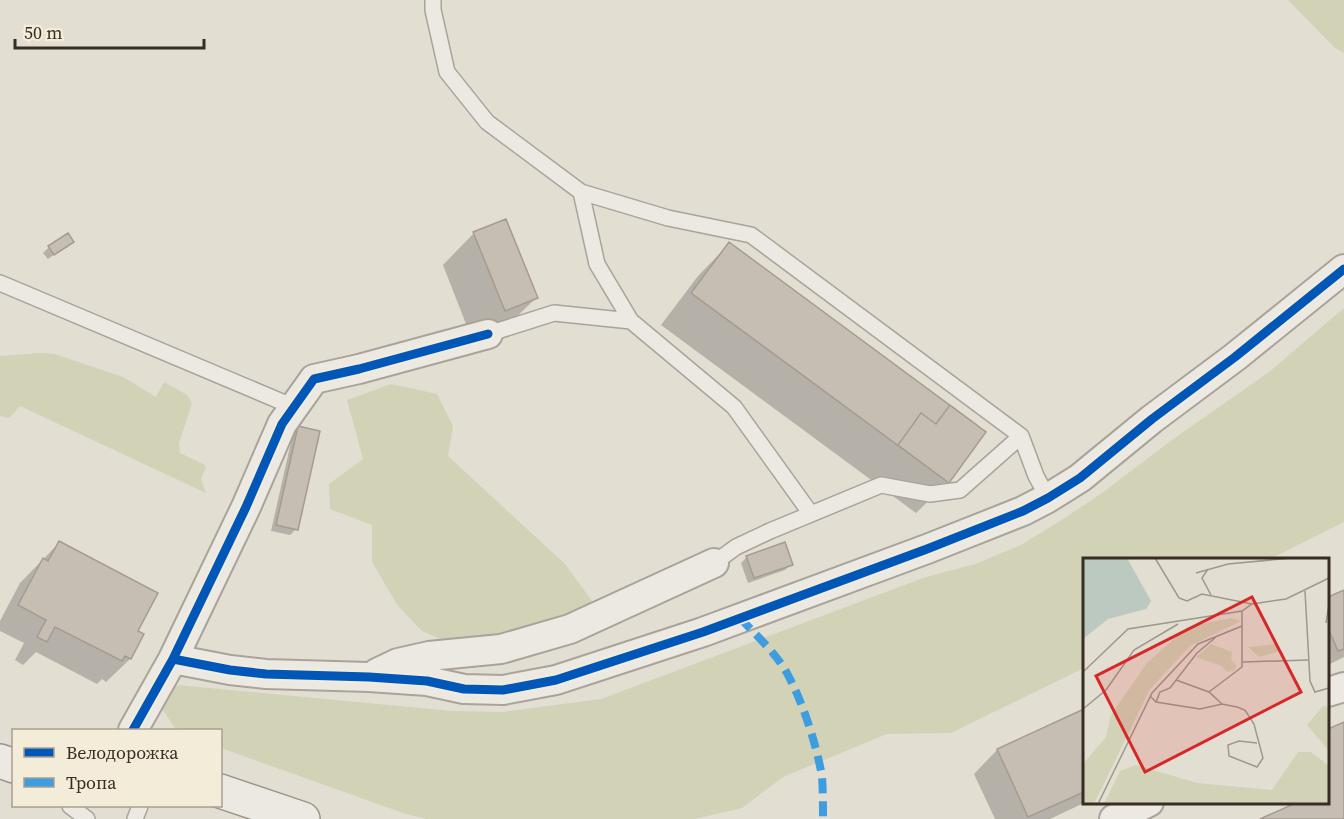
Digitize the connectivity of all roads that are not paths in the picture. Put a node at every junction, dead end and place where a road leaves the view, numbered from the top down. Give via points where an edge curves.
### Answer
1 (433, 0) edge
2 (581, 192) junction
3 (1344, 269) edge
4 (0, 282) edge
5 (630, 321) junction
6 (488, 334) joint
7 (294, 407) junction
8 (1021, 436) junction
9 (1048, 498) junction
10 (811, 514) junction
11 (714, 563) joint
12 (173, 659) junction
13 (369, 677) junction
14 (1344, 687) edge
15 (1329, 692) edge
16 (135, 729) edge
17 (222, 792) edge
18 (1145, 804) edge
19 (71, 807) edge
20 (87, 819) edge
21 (303, 819) edge
22 (1114, 819) edge

1 - 2 lane via 447,72 487,122
2 - 5 lane via 597,264
2 - 8 lane via 668,218 751,235
3 - 9 street via 1080,478
4 - 7 lane
5 - 6 lane via 554,313
5 - 10 lane via 734,407
6 - 7 street via 314,379
7 - 12 street via 282,424
8 - 9 lane
8 - 10 lane via 960,490 930,494 881,485
9 - 13 street via 838,583 556,680 485,691
10 - 11 lane via 736,547
11 - 13 street via 570,630 501,649 398,663
12 - 13 street via 266,674
12 - 16 street
14 - 15 street
17 - 21 street
18 - 22 street
19 - 20 lane

